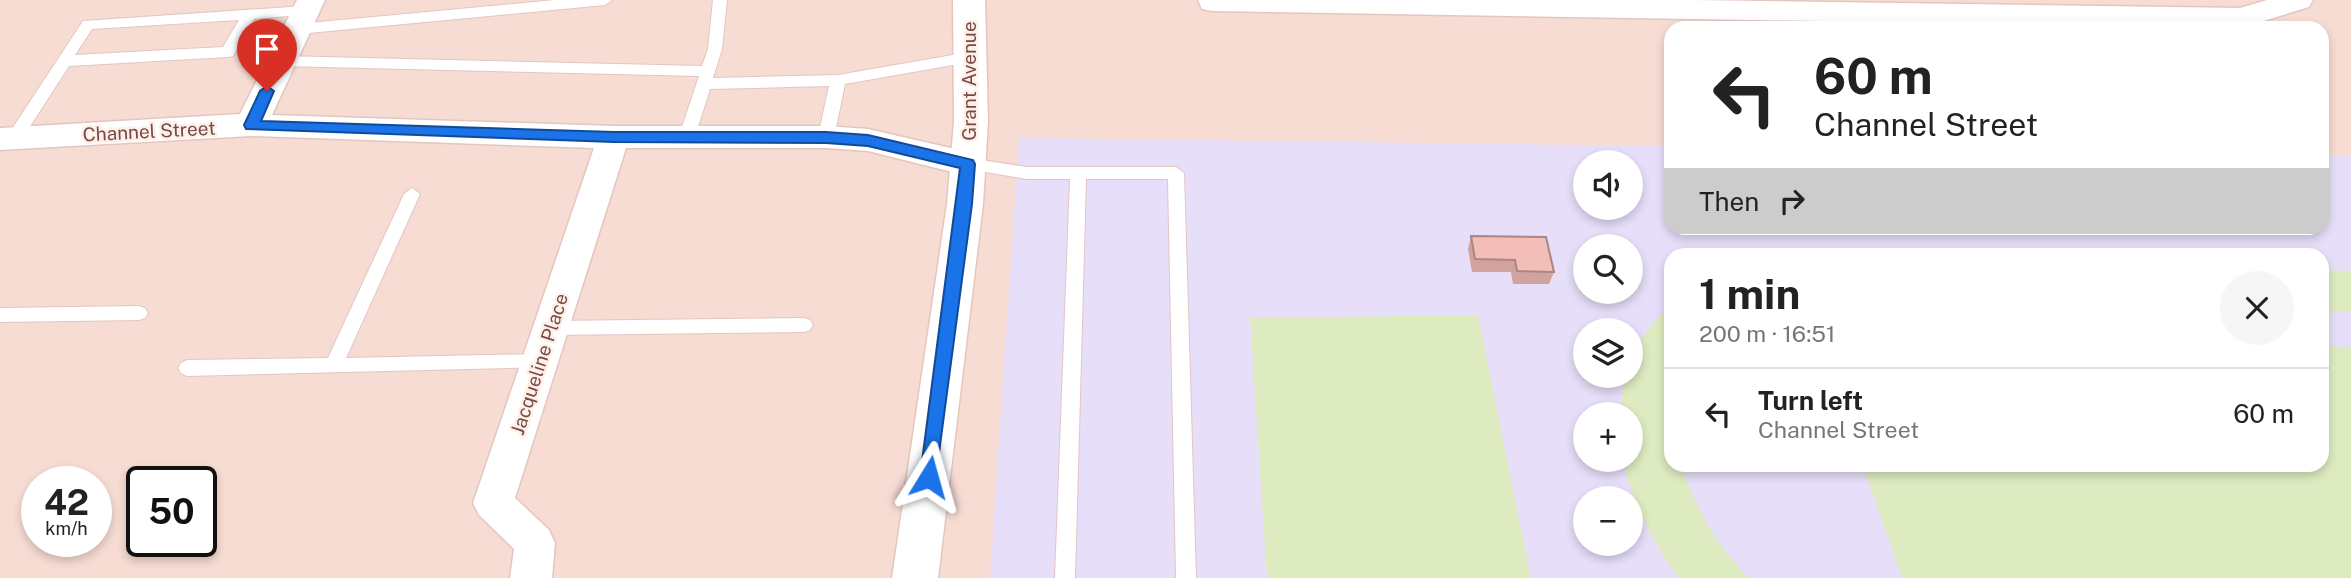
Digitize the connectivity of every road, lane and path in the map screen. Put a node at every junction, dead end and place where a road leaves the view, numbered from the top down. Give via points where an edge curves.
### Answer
1 (606, 0) edge
2 (720, 0) edge
3 (969, 0) edge
4 (1212, 1) edge
5 (2300, 1) edge
6 (305, 13) edge
7 (248, 15) junction
8 (970, 57) junction
9 (64, 61) junction
10 (281, 61) junction
11 (705, 78) junction
12 (838, 80) junction
13 (251, 125) junction
14 (687, 136) junction
15 (614, 137) junction
16 (826, 137) junction
17 (7, 139) edge
18 (968, 164) junction
19 (1078, 173) junction
20 (412, 194) dead end
21 (139, 313) dead end
22 (0, 315) edge
23 (804, 325) dead end
24 (551, 328) junction
25 (539, 362) junction
26 (333, 366) junction
27 (187, 368) dead end
28 (531, 578) edge
29 (915, 578) edge
30 (1065, 578) edge
31 (1186, 578) edge

1 - 6 lane
2 - 11 lane via 715,49
3 - 8 main road, Grant Avenue
4 - 5 street via 2241,18
6 - 7 lane
6 - 10 street
7 - 9 lane via 88,23
7 - 9 lane via 228,52
8 - 12 lane
8 - 18 main road, Grant Avenue
9 - 17 lane
10 - 11 lane
10 - 13 street
11 - 12 lane
11 - 14 lane
12 - 16 lane
13 - 15 street, Channel Street
13 - 17 street, Channel Street
14 - 15 street, Channel Street
14 - 16 street, Channel Street
15 - 24 street, Jacqueline Place
16 - 18 street, Channel Street via 868,140
18 - 19 lane via 1027,173
18 - 29 main road, Grant Avenue
19 - 30 lane
19 - 31 lane via 1176,173
20 - 26 lane
21 - 22 lane
23 - 24 lane
24 - 25 street, Jacqueline Place
25 - 26 lane
25 - 28 street, Jacqueline Place via 493,503 535,543
26 - 27 lane

